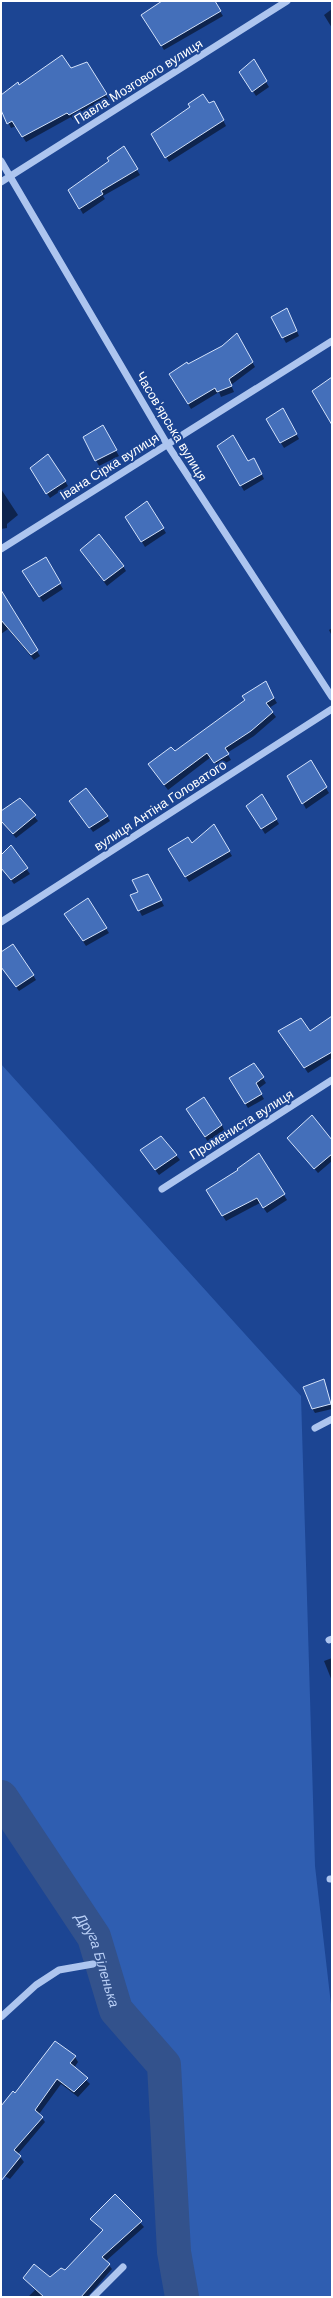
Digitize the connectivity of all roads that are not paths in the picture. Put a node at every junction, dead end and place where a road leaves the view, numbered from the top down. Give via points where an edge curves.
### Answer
1 (287, 1) edge
2 (1, 161) edge
3 (11, 176) junction
4 (1, 182) edge
5 (332, 341) edge
6 (167, 444) junction
7 (1, 549) edge
8 (332, 696) edge
9 (332, 709) edge
10 (1, 922) edge
11 (332, 1080) edge
12 (162, 1188) dead end
13 (332, 1419) edge
14 (315, 1428) dead end
15 (93, 1964) dead end
16 (1, 2017) edge
17 (123, 2267) dead end
18 (93, 2297) edge

1 - 3 street, Павла Мозгового вулиця
2 - 3 street, Часов'ярська вулиця
3 - 4 street, Павла Мозгового вулиця
3 - 6 street, Часов'ярська вулиця
5 - 6 street, Івана Сірка вулиця
6 - 7 street, Івана Сірка вулиця
6 - 8 street, Часов'ярська вулиця
9 - 10 street, вулиця Антіна Головатого
11 - 12 street, Промениста вулиця
13 - 14 street
15 - 16 street via 59,1970 36,1985
17 - 18 street

